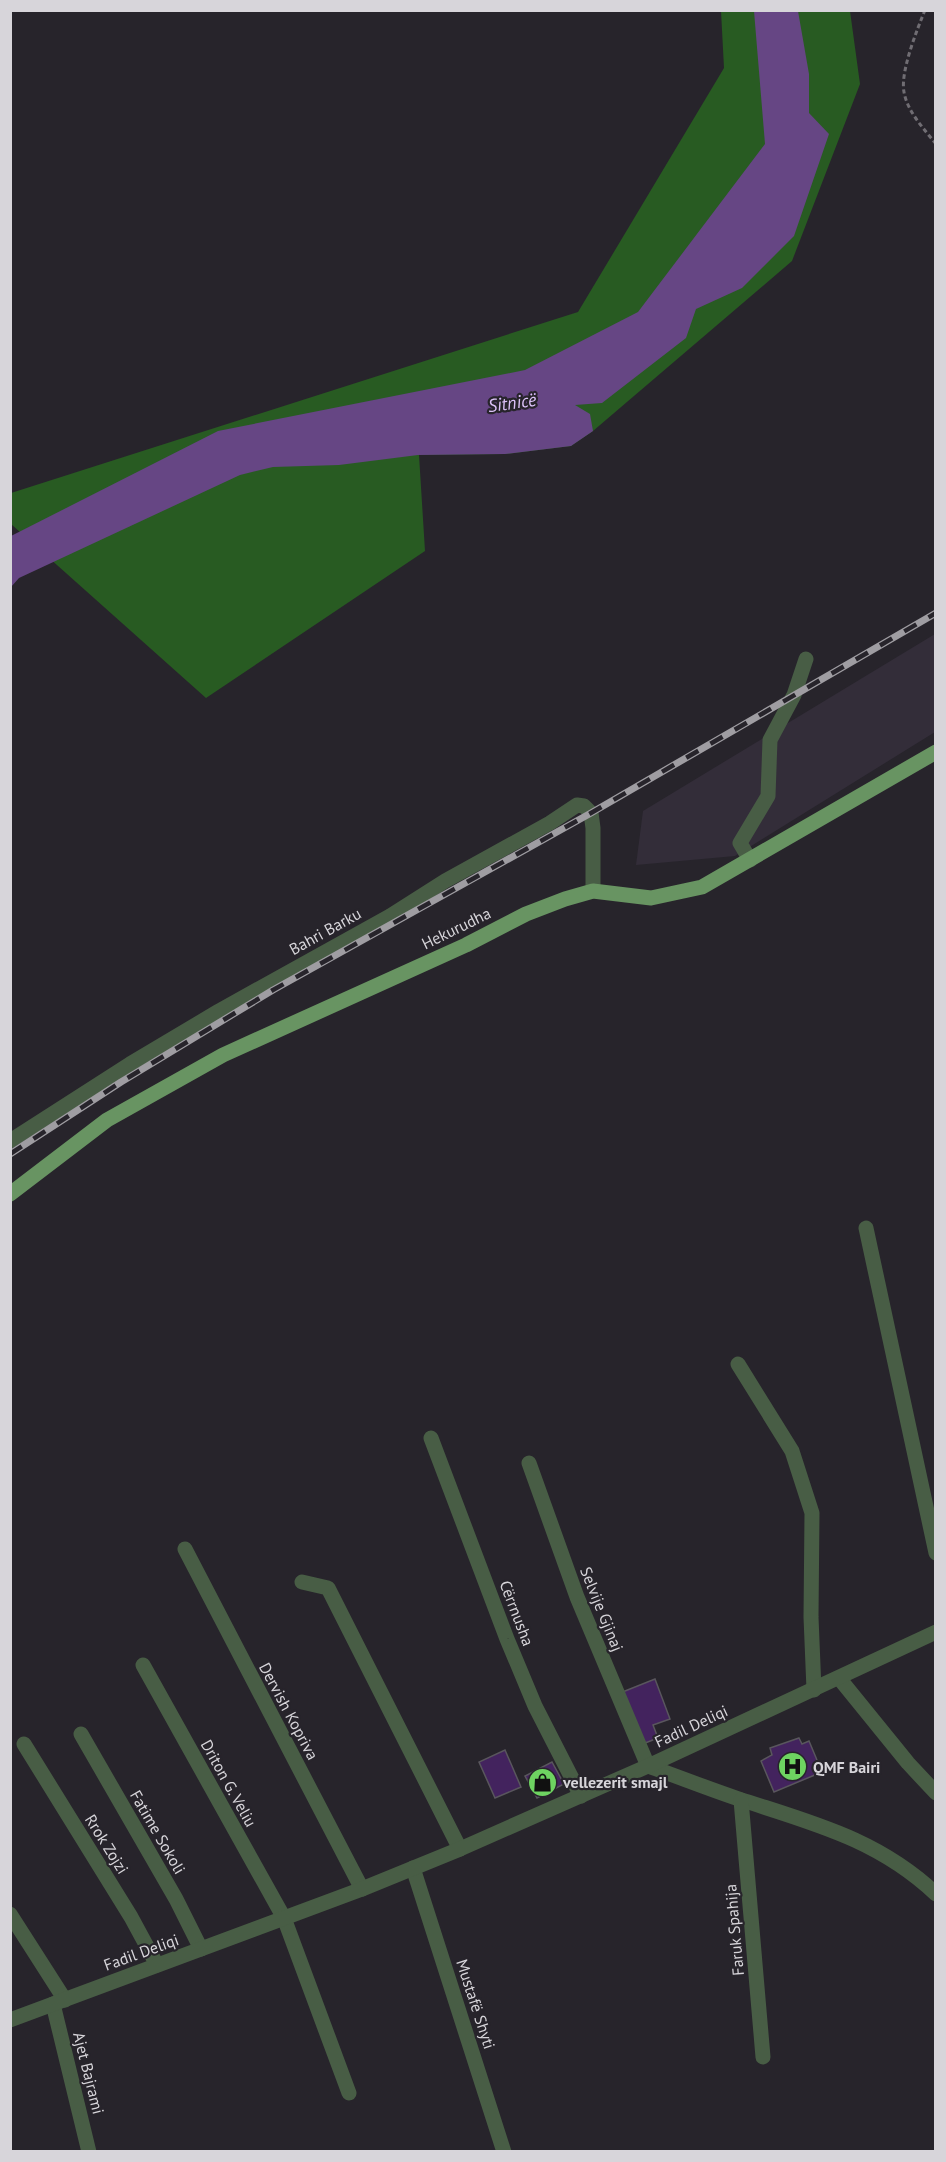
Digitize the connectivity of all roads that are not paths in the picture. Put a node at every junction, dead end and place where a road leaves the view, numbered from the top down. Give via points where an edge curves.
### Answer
1 (806, 659) dead end
2 (936, 752) edge
3 (750, 860) junction
4 (593, 891) junction
5 (10, 1141) edge
6 (10, 1194) edge
7 (866, 1228) dead end
8 (738, 1364) dead end
9 (431, 1438) dead end
10 (529, 1462) dead end
11 (184, 1549) dead end
12 (936, 1553) edge
13 (302, 1582) dead end
14 (936, 1632) edge
15 (143, 1665) dead end
16 (838, 1678) junction
17 (814, 1690) junction
18 (81, 1734) dead end
19 (24, 1744) dead end
20 (648, 1766) junction
21 (936, 1793) edge
22 (581, 1796) junction
23 (741, 1800) junction
24 (460, 1849) junction
25 (413, 1868) junction
26 (362, 1889) junction
27 (936, 1894) edge
28 (10, 1914) edge
29 (284, 1918) junction
30 (201, 1949) junction
31 (157, 1965) junction
32 (59, 2002) junction
33 (10, 2020) edge
34 (763, 2057) dead end
35 (349, 2093) dead end
36 (89, 2151) edge
37 (504, 2151) edge

1 - 3 street via 794,695 770,740 768,796 740,843
2 - 3 main road, Hekurudha
3 - 4 main road, Hekurudha via 702,887 651,898
4 - 5 street, Bahri Barku via 591,813 577,805 209,1017
4 - 6 main road, Hekurudha via 526,914 223,1055 107,1120
7 - 12 street
8 - 17 street via 792,1451 812,1513
9 - 22 street, Cërrnusha via 507,1639
10 - 20 street, Selvije Gjinaj via 577,1597
11 - 26 street, Dervish Kopriva
13 - 24 street via 328,1588
14 - 16 street, Fadil Deliqi
15 - 29 street, Driton G. Veliu
16 - 17 street, Fadil Deliqi
16 - 21 street
17 - 20 street, Fadil Deliqi
18 - 30 street, Fatime Sokoli
19 - 31 street, Rrok Zojzi
20 - 22 street, Fadil Deliqi
20 - 23 street
22 - 24 street, Fadil Deliqi
23 - 27 street via 833,1829 915,1874
23 - 34 street, Faruk Spahija
24 - 25 street, Fadil Deliqi
25 - 26 street, Fadil Deliqi
25 - 37 street, Mustafë Shyti
26 - 29 street, Fadil Deliqi
28 - 32 street, Ajet Bajrami
29 - 30 street, Fadil Deliqi
29 - 35 street
30 - 31 street, Fadil Deliqi
31 - 32 street, Fadil Deliqi
32 - 33 street, Fadil Deliqi
32 - 36 street, Ajet Bajrami

